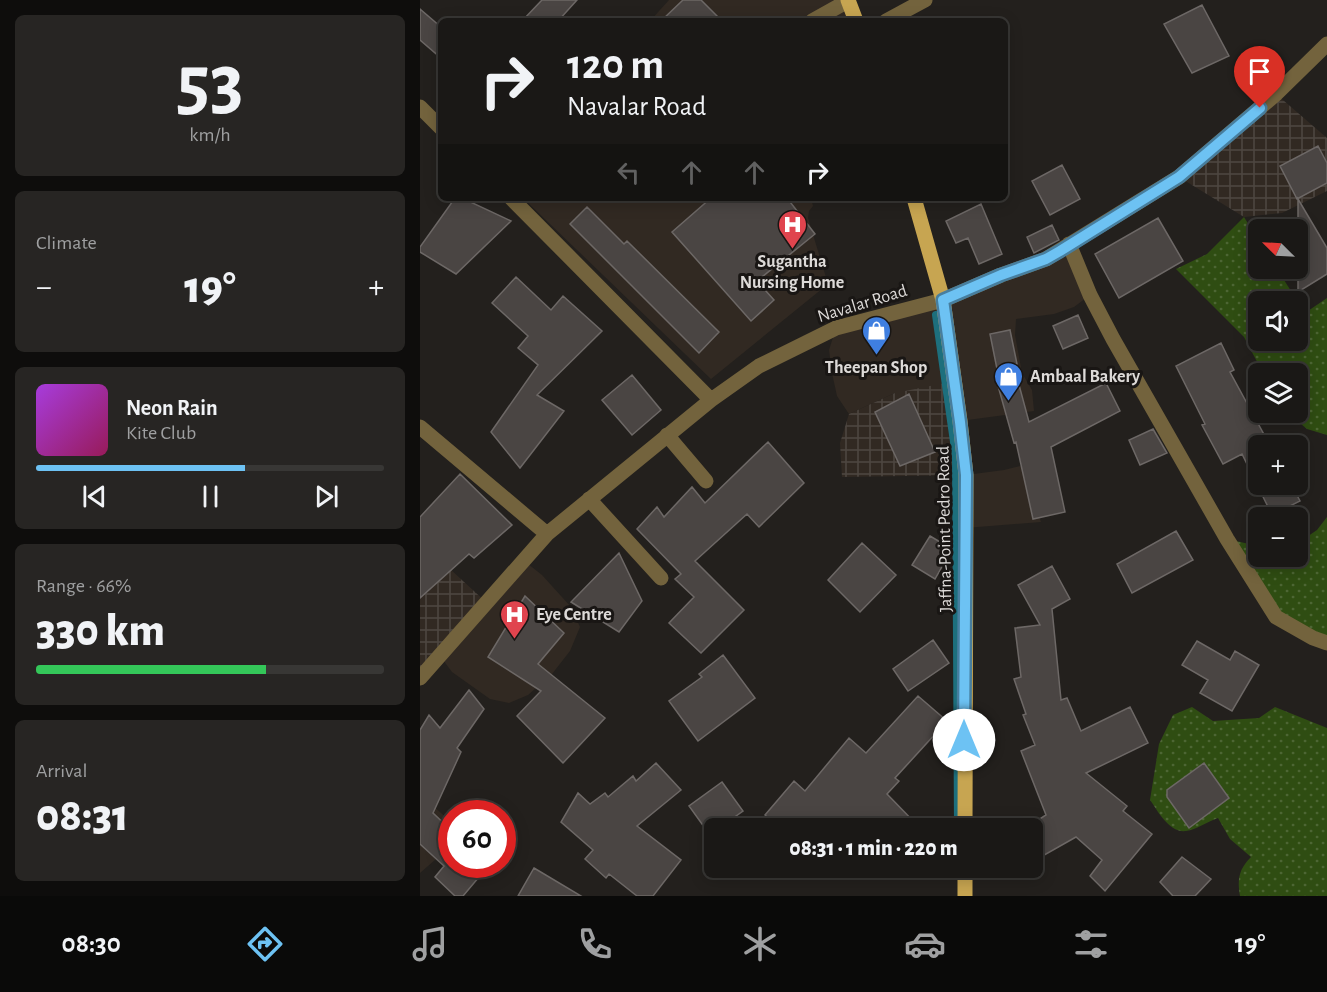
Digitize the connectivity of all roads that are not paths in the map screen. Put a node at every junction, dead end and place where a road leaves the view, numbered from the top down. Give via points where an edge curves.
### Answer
1 (925, 0) edge
2 (848, 1) edge
3 (817, 18) edge
4 (855, 18) edge
5 (892, 18) edge
6 (1327, 44) edge
7 (420, 107) edge
8 (438, 125) edge
9 (514, 201) edge
10 (915, 201) edge
11 (1069, 244) junction
12 (943, 300) junction
13 (711, 400) junction
14 (420, 428) edge
15 (667, 435) junction
16 (706, 481) dead end
17 (590, 499) junction
18 (547, 534) junction
19 (661, 578) dead end
20 (1327, 643) edge
21 (420, 678) edge
22 (965, 818) edge
23 (965, 878) edge
24 (965, 896) edge

1 - 5 street
2 - 3 street
2 - 4 main road
6 - 11 street, Navalar Road via 1276,94 1179,177
7 - 8 street
9 - 13 street
10 - 12 main road, Jaffna-Point Pedro Road
11 - 12 street, Navalar Road via 1046,259
11 - 20 street via 1113,339 1276,617
12 - 13 street, Navalar Road via 836,328 759,366
12 - 22 main road, Jaffna-Point Pedro Road via 966,475
13 - 15 street, Navalar Road
14 - 18 street
15 - 16 street
15 - 17 street, Navalar Road
17 - 18 street, Navalar Road
17 - 19 street
18 - 21 street, Navalar Road
23 - 24 main road

